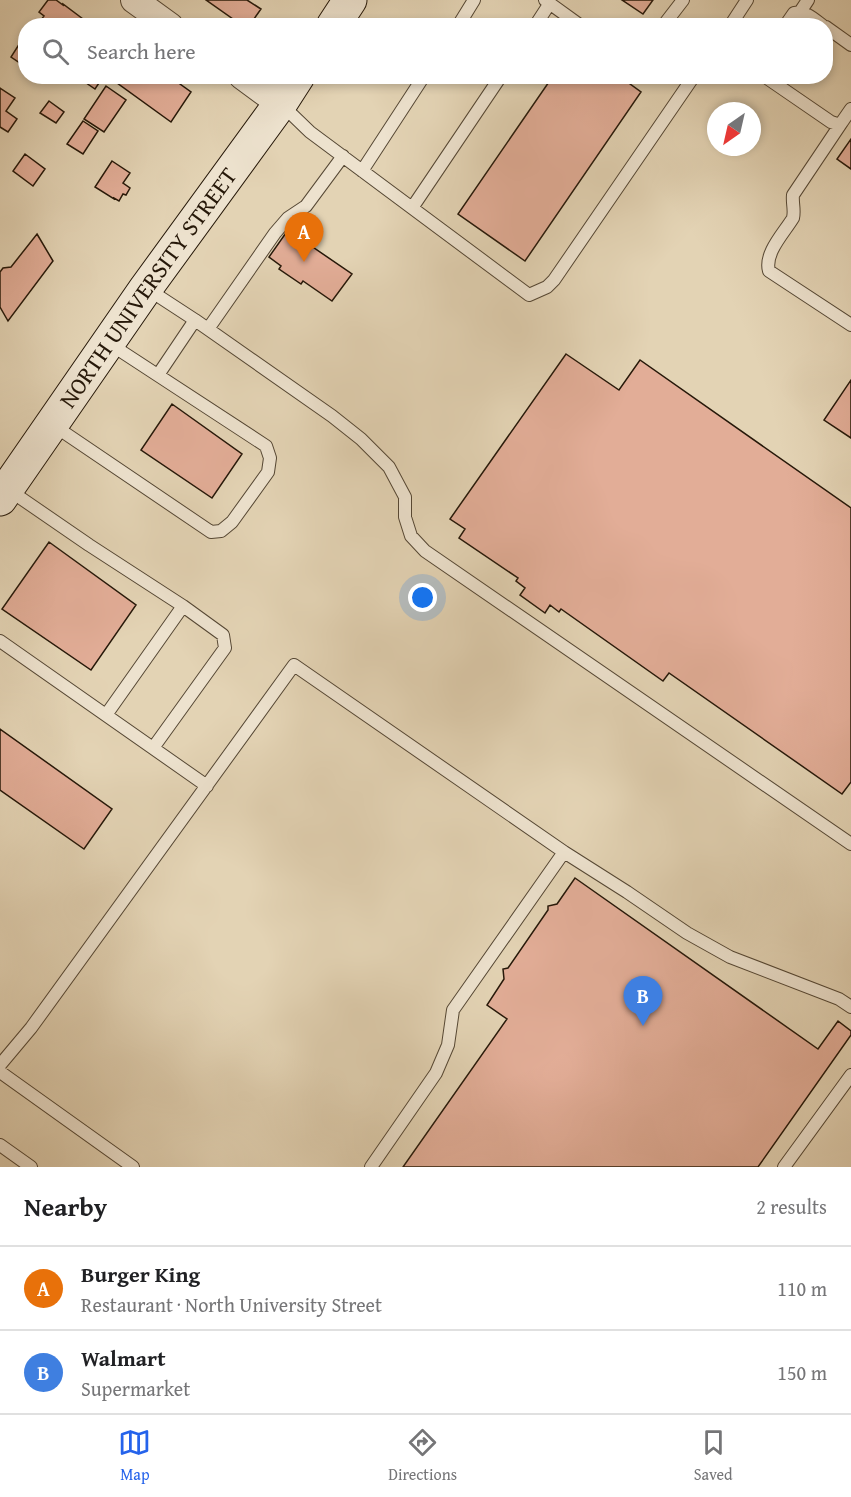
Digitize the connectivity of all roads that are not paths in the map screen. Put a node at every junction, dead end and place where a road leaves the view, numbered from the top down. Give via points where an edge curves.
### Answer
1 (134, 0) edge
2 (350, 0) edge
3 (474, 0) edge
4 (683, 0) edge
5 (747, 0) edge
6 (808, 0) edge
7 (548, 2) edge
8 (800, 12) junction
9 (159, 18) edge
10 (338, 18) edge
11 (463, 18) edge
12 (539, 18) edge
13 (570, 18) edge
14 (669, 18) edge
15 (735, 18) edge
16 (791, 18) edge
17 (812, 18) edge
18 (833, 32) edge
19 (851, 45) edge
20 (253, 84) edge
21 (293, 84) edge
22 (419, 84) edge
23 (496, 84) edge
24 (689, 84) edge
25 (776, 84) edge
26 (280, 104) junction
27 (851, 109) edge
28 (842, 122) junction
29 (343, 156) junction
30 (362, 171) junction
31 (412, 208) junction
32 (146, 288) junction
33 (195, 320) junction
34 (851, 325) edge
35 (208, 329) junction
36 (108, 343) junction
37 (158, 375) junction
38 (52, 424) junction
39 (4, 494) edge
40 (183, 606) junction
41 (0, 641) edge
42 (106, 715) junction
43 (153, 748) junction
44 (207, 786) junction
45 (851, 844) edge
46 (564, 852) junction
47 (851, 1007) edge
48 (0, 1065) edge
49 (0, 1072) edge
50 (851, 1075) edge
51 (0, 1145) edge
52 (31, 1167) edge
53 (133, 1167) edge
54 (371, 1167) edge
55 (784, 1167) edge

1 - 9 street
2 - 10 main road
3 - 11 lane
4 - 14 lane
5 - 15 lane
6 - 8 lane
7 - 12 lane
7 - 13 lane
8 - 16 lane
8 - 17 lane
18 - 19 lane
20 - 26 street
21 - 26 main road, NORTH UNIVERSITY STREET
22 - 30 lane
23 - 31 lane
24 - 31 lane via 554,280 538,292 529,295
25 - 28 lane via 831,122
26 - 29 lane
26 - 32 main road, NORTH UNIVERSITY STREET
27 - 28 lane
28 - 34 lane via 793,195 793,218 767,264 769,271
29 - 30 lane
29 - 35 lane via 306,206 288,218 275,234
30 - 31 lane
32 - 33 lane
32 - 36 main road, NORTH UNIVERSITY STREET
33 - 35 lane
33 - 37 lane
35 - 45 lane via 332,416 389,467 405,497 405,517 411,536 425,551
36 - 37 lane
36 - 38 main road, NORTH UNIVERSITY STREET
37 - 38 lane via 266,446 270,458 268,472 221,531 211,531
38 - 39 main road, NORTH UNIVERSITY STREET
39 - 40 lane
40 - 42 lane
40 - 43 lane via 223,635 225,648
41 - 42 lane
42 - 43 lane
43 - 44 lane
44 - 46 lane via 294,665
44 - 48 lane via 32,1028
46 - 47 lane via 730,957
46 - 54 lane via 453,1010 448,1045 436,1072
49 - 53 lane
50 - 55 lane
51 - 52 lane

